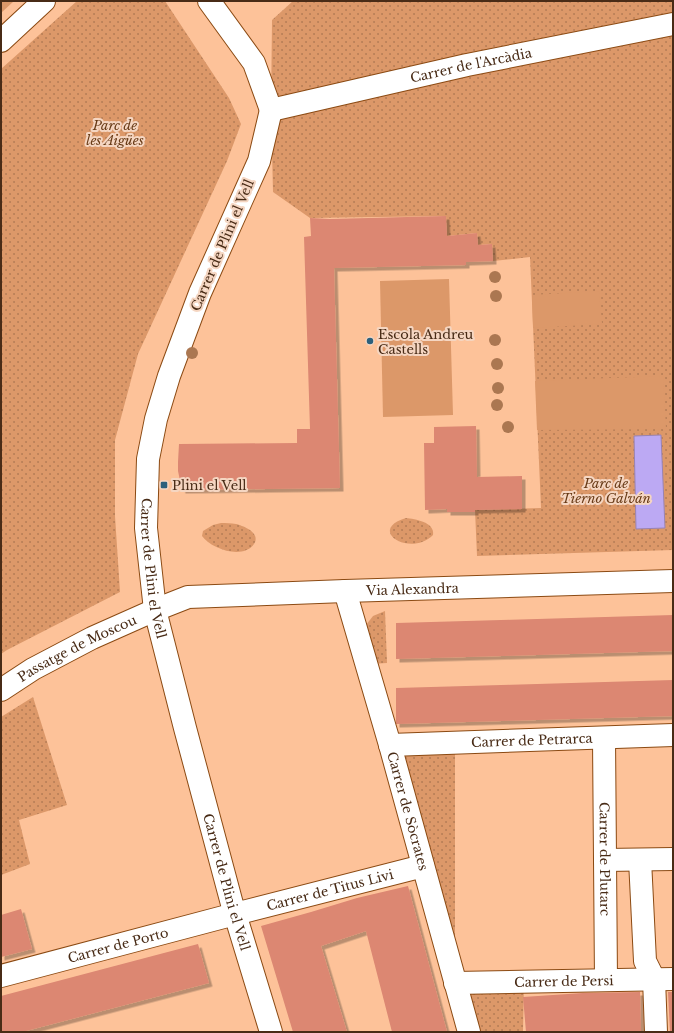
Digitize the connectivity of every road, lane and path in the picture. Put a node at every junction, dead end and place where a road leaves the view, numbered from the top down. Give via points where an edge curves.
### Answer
1 (44, 1) edge
2 (209, 1) edge
3 (673, 24) edge
4 (1, 41) edge
5 (271, 110) junction
6 (673, 581) edge
7 (345, 591) junction
8 (155, 610) junction
9 (1, 690) edge
10 (673, 735) edge
11 (604, 738) junction
12 (390, 745) junction
13 (673, 859) edge
14 (605, 860) junction
15 (640, 860) junction
16 (423, 866) junction
17 (236, 914) junction
18 (1, 976) edge
19 (663, 979) edge
20 (606, 980) junction
21 (455, 983) junction
22 (271, 1032) edge
23 (469, 1032) edge
24 (656, 1032) edge

1 - 4 street
2 - 5 street via 254,64
3 - 5 street, Carrer de l'Arcàdia via 467,65
5 - 8 street, Carrer de Plini el Vell via 259,161 200,293 156,419 148,459 146,528
6 - 7 street, Via Alexandra
7 - 8 street, Via Alexandra via 188,597
7 - 12 street, Carrer de Sòcrates
8 - 9 street, Passatge de Moscou via 92,638
8 - 17 street, Carrer de Plini el Vell
10 - 11 street, Carrer de Petrarca
11 - 12 street, Carrer de Petrarca
11 - 14 street, Carrer de Plutarc
12 - 16 street, Carrer de Sòcrates
13 - 15 street
14 - 15 street
14 - 20 street, Carrer de Plutarc
15 - 19 street via 645,961
16 - 17 street, Carrer de Titus Livi
16 - 21 street, Carrer de Sòcrates
17 - 18 street, Carrer de Porto
17 - 22 street, Carrer de Plini el Vell
19 - 20 street, Carrer de Persi
19 - 24 street
20 - 21 street, Carrer de Persi
21 - 23 street, Carrer de Sòcrates

